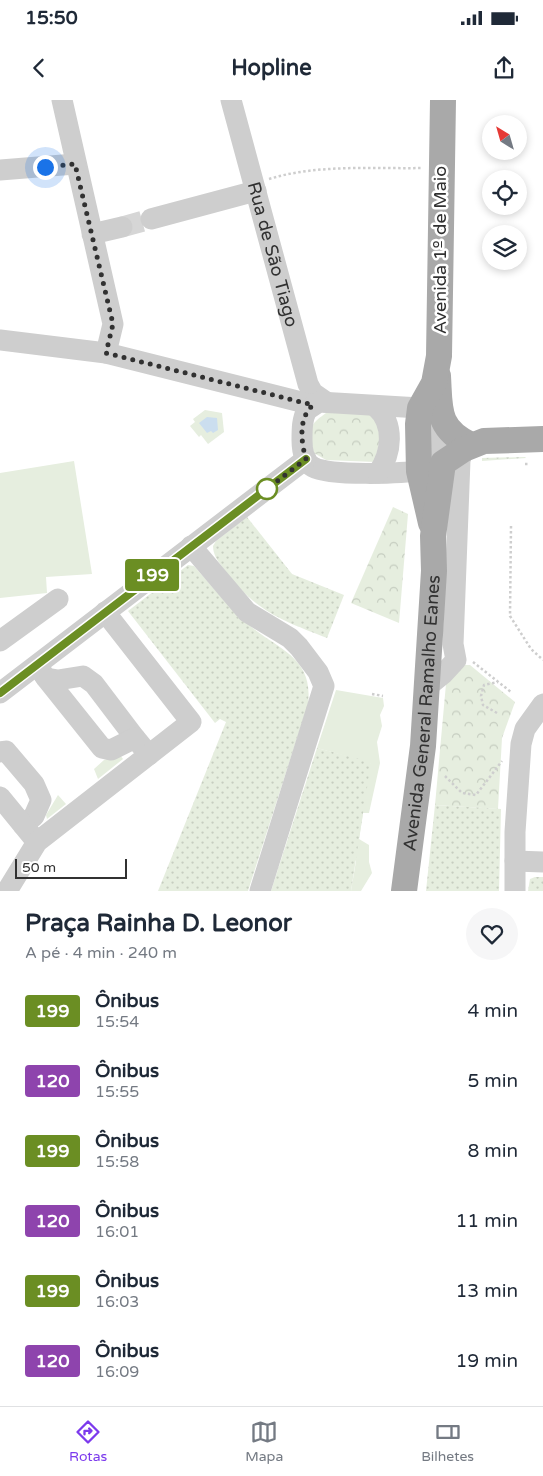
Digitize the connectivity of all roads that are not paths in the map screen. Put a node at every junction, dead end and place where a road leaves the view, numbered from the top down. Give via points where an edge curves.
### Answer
1 (62, 100) edge
2 (231, 100) edge
3 (443, 100) edge
4 (75, 164) junction
5 (0, 170) edge
6 (256, 191) junction
7 (152, 219) tunnel mouth
8 (122, 227) tunnel mouth
9 (92, 234) junction
10 (0, 340) edge
11 (106, 353) junction
12 (438, 370) junction
13 (319, 404) junction
14 (419, 404) junction
15 (376, 406) junction
16 (543, 439) edge
17 (466, 449) junction
18 (306, 459) junction
19 (418, 471) junction
20 (378, 473) junction
21 (434, 536) junction
22 (192, 546) junction
23 (58, 599) dead end
24 (105, 612) junction
25 (0, 641) edge
26 (41, 671) junction
27 (428, 686) junction
28 (0, 693) edge
29 (543, 704) edge
30 (135, 738) junction
31 (0, 752) edge
32 (149, 755) junction
33 (0, 797) edge
34 (23, 825) junction
35 (36, 842) junction
36 (514, 861) junction
37 (543, 862) edge
38 (7, 891) edge
39 (260, 891) edge
40 (404, 891) edge
41 (515, 891) edge

1 - 4 street
2 - 6 street, Rua de São Tiago
3 - 12 main road, Avenida 1º de Maio
4 - 5 street
4 - 9 street
6 - 7 street
6 - 13 street, Rua de São Tiago via 308,384
8 - 9 street
9 - 11 street via 113,324
10 - 11 street
11 - 13 street
12 - 14 main road, Avenida 1º de Maio
12 - 17 main road via 440,414
13 - 15 street
13 - 18 street via 304,415 302,441
14 - 15 street
14 - 17 street via 437,433
14 - 19 main road, Avenida 1º de Maio
15 - 20 street via 388,422 389,434 386,457
16 - 17 main road
17 - 19 street
17 - 21 main road, Avenida General Ramalho Eanes
17 - 27 street via 460,460 452,644 456,653 453,665
18 - 20 street via 312,467 324,471
18 - 22 street
19 - 20 street
19 - 21 main road, Avenida General Ramalho Eanes
21 - 27 main road, Avenida General Ramalho Eanes
22 - 24 street
22 - 39 street via 247,612 299,647 324,686
23 - 25 street
24 - 26 street
24 - 32 street via 191,722
26 - 28 street
26 - 30 street via 58,680 83,676 94,684
26 - 30 street via 102,748 111,750
27 - 40 main road, Avenida General Ramalho Eanes
29 - 36 street via 525,729 521,744
30 - 32 street
31 - 34 street via 6,751 34,784 41,800 34,816
32 - 35 street
33 - 34 street
34 - 35 street
35 - 38 street
36 - 37 street
36 - 41 street

